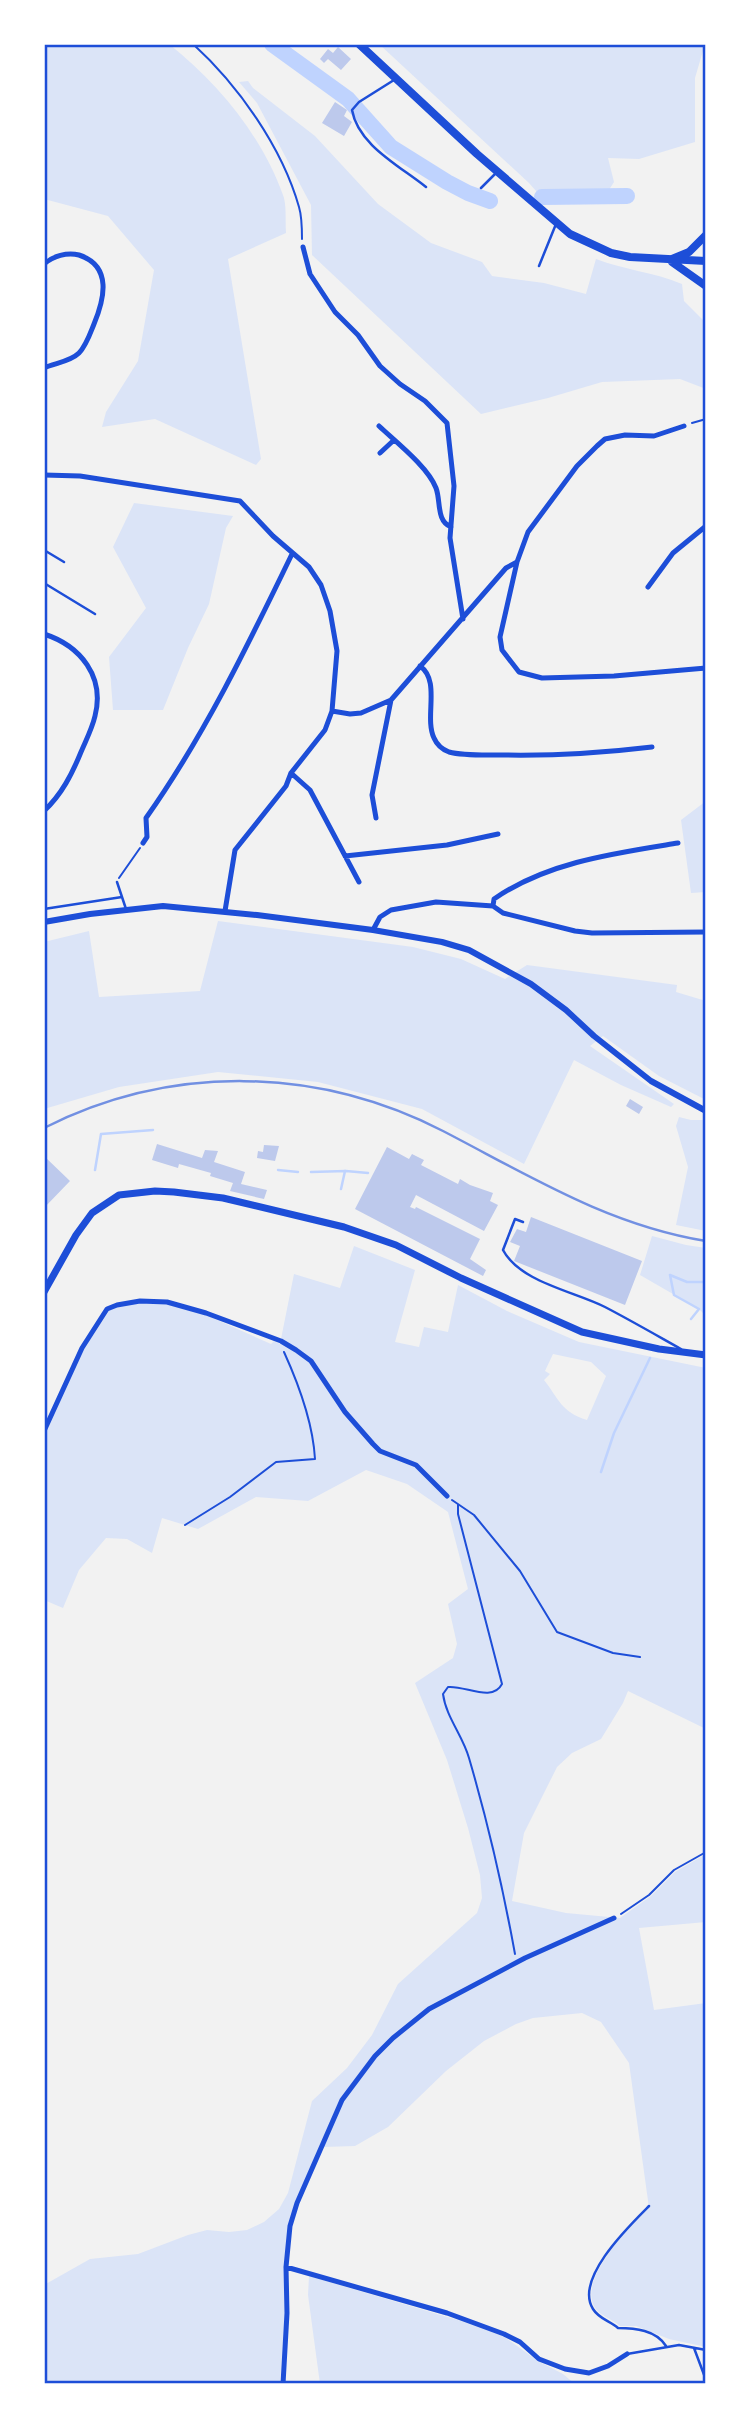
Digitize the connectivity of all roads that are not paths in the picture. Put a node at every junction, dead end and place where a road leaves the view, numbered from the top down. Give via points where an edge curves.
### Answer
1 (359, 44) edge
2 (397, 78) junction
3 (497, 171) junction
4 (426, 187) dead end
5 (481, 188) dead end
6 (556, 224) junction
7 (706, 236) edge
8 (303, 247) road end
9 (670, 260) junction
10 (706, 261) edge
11 (44, 264) edge
12 (539, 267) dead end
13 (706, 286) edge
14 (44, 367) edge
15 (379, 426) dead end
16 (684, 426) road end
17 (394, 440) junction
18 (380, 453) dead end
19 (44, 475) edge
20 (706, 526) edge
21 (451, 527) junction
22 (44, 550) edge
23 (292, 554) junction
24 (64, 562) dead end
25 (517, 562) junction
26 (44, 583) edge
27 (648, 587) dead end
28 (95, 614) dead end
29 (463, 619) junction
30 (44, 634) edge
31 (420, 666) junction
32 (706, 668) edge
33 (391, 700) junction
34 (332, 711) junction
35 (652, 747) dead end
36 (292, 773) junction
37 (44, 811) edge
38 (376, 818) dead end
39 (498, 834) dead end
40 (678, 842) dead end
41 (143, 843) road end
42 (345, 856) junction
43 (117, 882) road end
44 (359, 882) dead end
45 (122, 897) junction
46 (493, 906) junction
47 (44, 909) edge
48 (126, 909) junction
49 (225, 911) junction
50 (44, 922) edge
51 (373, 930) junction
52 (706, 932) edge
53 (706, 1111) edge
54 (523, 1222) dead end
55 (44, 1292) edge
56 (690, 1354) junction
57 (706, 1355) edge
58 (44, 1431) edge
59 (447, 1496) dead end
60 (614, 1918) road end
61 (649, 2206) dead end
62 (286, 2267) junction
63 (666, 2346) junction
64 (694, 2348) junction
65 (706, 2350) edge
66 (627, 2354) joint
67 (706, 2380) edge
68 (283, 2384) edge

1 - 2 main road
2 - 3 main road
2 - 4 lane via 359,102 352,110 354,119 368,142
3 - 5 lane
3 - 6 main road
6 - 9 main road via 611,253
6 - 12 lane
7 - 9 main road via 689,252
8 - 21 street via 310,274 335,312 380,366 447,423 454,486
9 - 10 main road
9 - 13 main road
11 - 14 street via 61,255 86,257 100,272 104,298 78,354
15 - 17 street
16 - 25 street via 654,436 605,439 577,466 528,532
17 - 18 street
17 - 21 street via 431,476 442,520
19 - 23 street via 80,476 240,501
20 - 27 street via 673,553
21 - 29 street
22 - 24 lane
23 - 34 street via 315,574 330,611 337,651
23 - 41 street via 213,712 146,818
25 - 29 street via 506,568
25 - 32 street via 500,637 502,650 519,672 568,678
26 - 28 lane
29 - 31 street
30 - 37 street via 85,659 97,691 96,714 73,772
31 - 33 street
31 - 35 street via 430,680 432,734 439,747 449,752 555,756
33 - 34 street via 361,713
33 - 38 street via 372,795
34 - 36 street via 325,730
36 - 42 street via 310,790
36 - 49 street via 235,849
39 - 42 street via 447,845
40 - 46 street via 543,874 503,893
42 - 44 street
43 - 45 lane
45 - 47 lane
45 - 48 lane
46 - 51 street via 436,902 391,909
46 - 52 street via 503,913 575,931
48 - 49 street via 163,906
48 - 50 street
49 - 51 street
51 - 53 street via 451,944 504,968 566,1010 651,1081
54 - 56 lane via 515,1219 507,1239 503,1250 508,1260 527,1274 603,1306
55 - 56 main road via 92,1213 119,1195 174,1192 223,1198 344,1227 396,1245 582,1332
56 - 57 main road
58 - 59 street via 82,1348 107,1309 140,1301 185,1306 281,1341 311,1361 345,1412 380,1451 416,1465
60 - 62 street via 518,1962 417,2018 375,2056 342,2099 297,2203
61 - 63 lane via 619,2235 590,2281 589,2294 601,2318 618,2328 636,2328 659,2337
62 - 66 street via 462,2318 520,2342 539,2359 571,2370 600,2370
62 - 68 street
63 - 64 lane
63 - 66 lane
64 - 65 lane
64 - 67 lane

